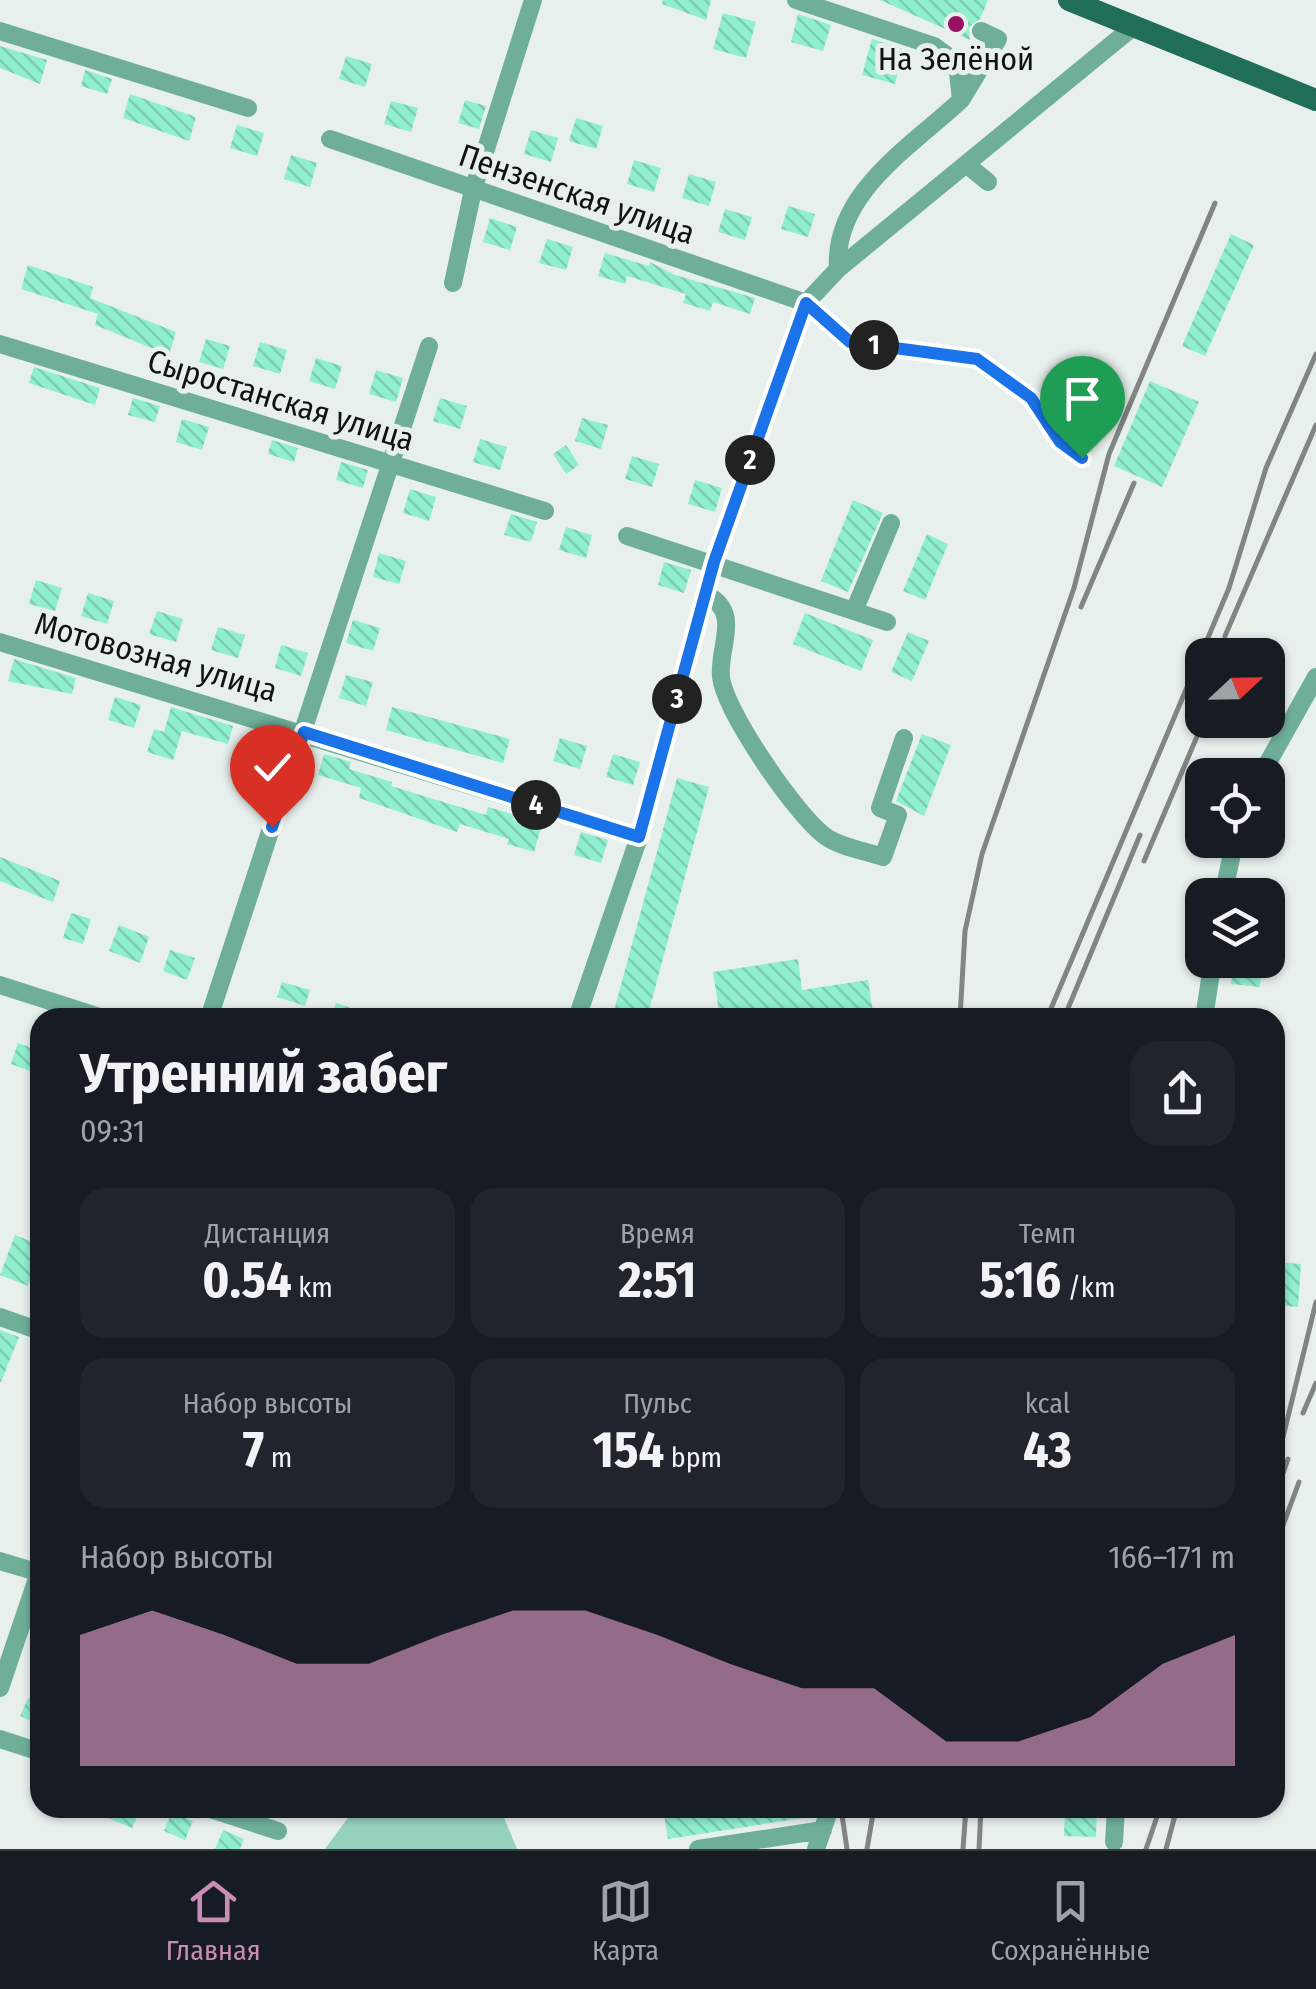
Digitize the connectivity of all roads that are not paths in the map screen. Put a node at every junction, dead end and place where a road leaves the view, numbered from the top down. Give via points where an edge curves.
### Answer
1 (533, 0) edge
2 (796, 0) edge
3 (1069, 0) edge
4 (1133, 27) junction
5 (0, 31) edge
6 (981, 31) dead end
7 (961, 100) junction
8 (1316, 100) edge
9 (248, 108) dead end
10 (330, 139) dead end
11 (966, 164) junction
12 (988, 182) dead end
13 (473, 190) junction
14 (838, 269) junction
15 (452, 283) dead end
16 (806, 303) junction
17 (0, 344) edge
18 (429, 346) dead end
19 (1082, 458) dead end
20 (392, 466) junction
21 (545, 512) dead end
22 (891, 524) dead end
23 (628, 536) dead end
24 (714, 562) junction
25 (707, 595) junction
26 (854, 611) junction
27 (887, 622) dead end
28 (0, 642) edge
29 (1316, 677) edge
30 (304, 732) junction
31 (904, 738) dead end
32 (1271, 758) edge
33 (639, 837) junction
34 (1210, 978) edge
35 (0, 985) edge
36 (72, 1008) edge
37 (211, 1008) edge
38 (579, 1008) edge
39 (1206, 1008) edge
40 (0, 1317) edge
41 (30, 1327) edge
42 (0, 1560) edge
43 (30, 1569) edge
44 (30, 1601) edge
45 (0, 1688) edge
46 (0, 1738) edge
47 (30, 1748) edge
48 (238, 1818) edge
49 (826, 1818) edge
50 (1115, 1818) edge
51 (822, 1830) junction
52 (278, 1831) dead end
53 (1114, 1842) dead end
54 (698, 1849) edge
55 (816, 1849) edge

1 - 13 street
2 - 7 street via 934,46 957,63
3 - 4 main road
4 - 8 main road
4 - 11 street
5 - 9 street
6 - 7 street via 998,40
7 - 14 street via 862,189 836,245
10 - 13 street, Пензенская улица
11 - 12 street
11 - 14 street
13 - 15 street
13 - 16 street, Пензенская улица
14 - 16 street
16 - 19 street via 850,342 977,359 1031,398 1060,442
16 - 24 street
17 - 20 street, Сыростанская улица
18 - 20 street
20 - 21 street, Сыростанская улица
20 - 30 street
22 - 26 street
23 - 24 street
24 - 25 street
24 - 26 street
25 - 31 street via 727,614 721,676 740,731 825,837 882,858 898,815 880,808
25 - 33 street
26 - 27 street
28 - 30 street, Мотовозная улица
29 - 32 street
30 - 33 street, Мотовозная улица
30 - 37 street
33 - 38 street
34 - 39 street
35 - 36 street
40 - 41 street
42 - 43 street
44 - 45 street
46 - 47 street
48 - 52 street
49 - 51 street
50 - 53 street
51 - 54 street
51 - 55 street

